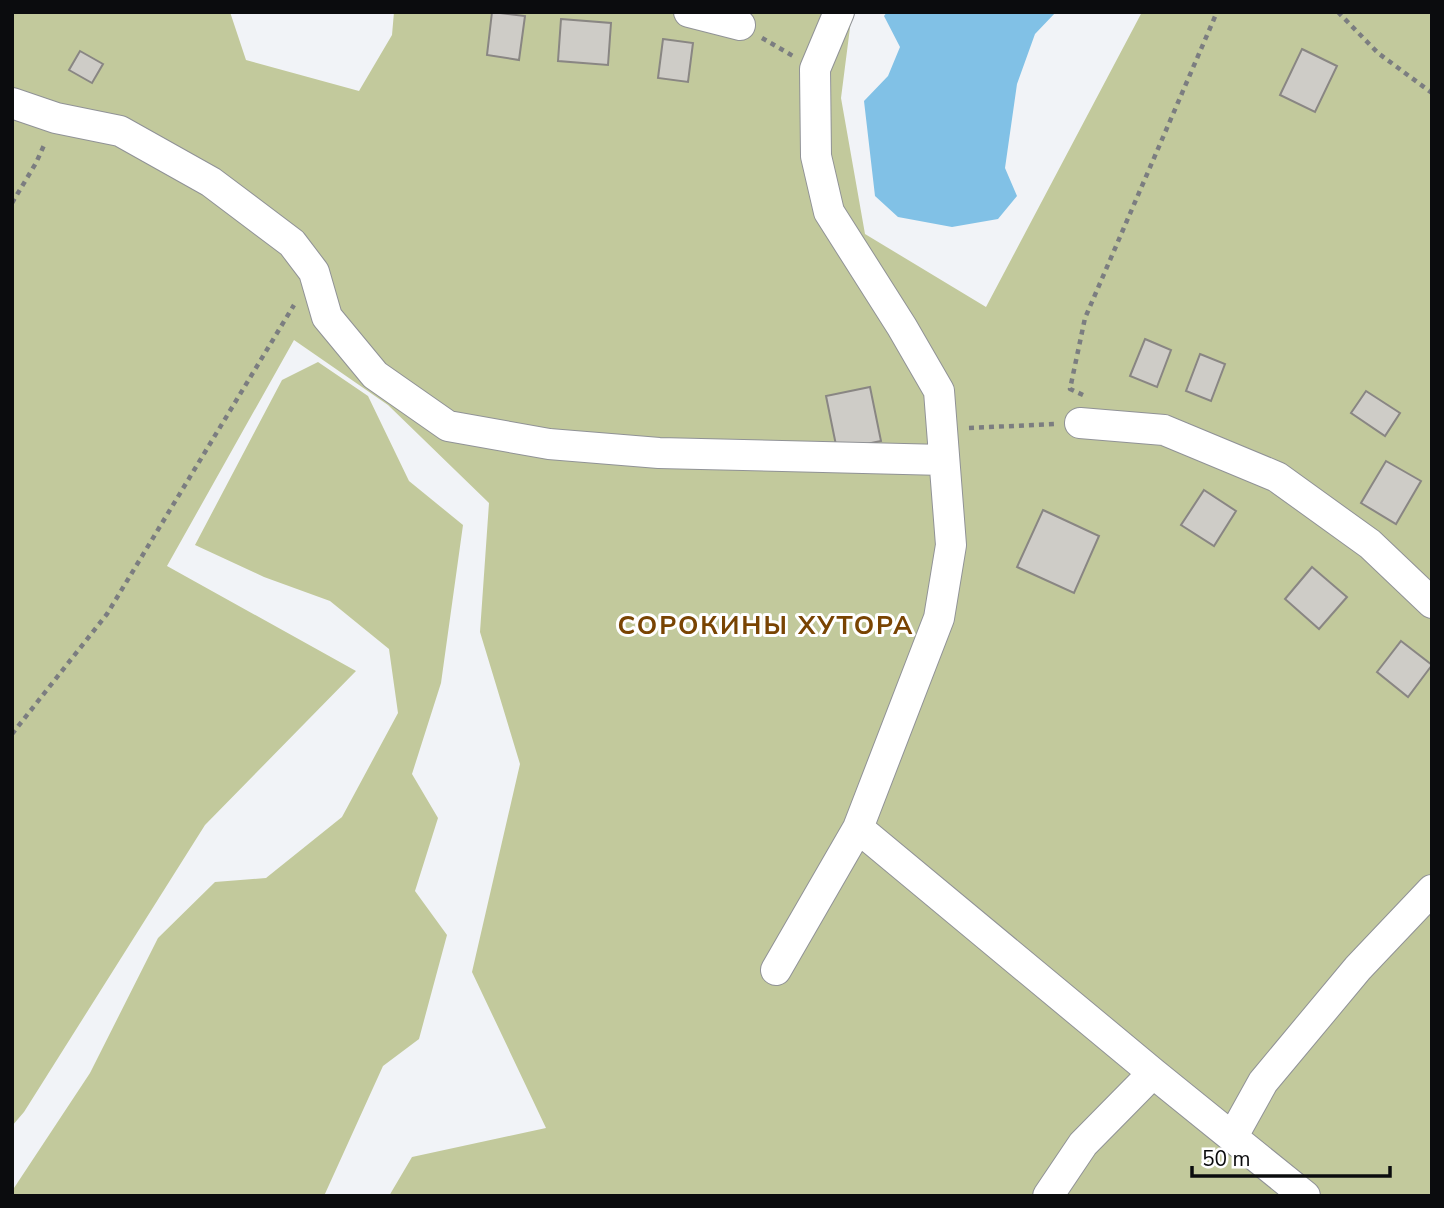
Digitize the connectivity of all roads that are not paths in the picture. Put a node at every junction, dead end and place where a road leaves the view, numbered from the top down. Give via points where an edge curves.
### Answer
1 (689, 12) edge
2 (839, 12) edge
3 (740, 25) road end
4 (12, 103) edge
5 (1087, 411) road end
6 (944, 460) junction
7 (1432, 603) edge
8 (858, 828) junction
9 (1432, 890) edge
10 (776, 970) dead end
11 (1153, 1073) junction
12 (1233, 1136) junction
13 (1048, 1196) edge
14 (1305, 1196) edge

1 - 3 street
2 - 6 street via 815,69 816,156 829,212 939,391
4 - 6 street via 120,131 211,182 292,243 314,272 327,317 375,376 448,426 549,444 659,453
5 - 7 street via 1164,430 1277,477 1370,544
6 - 8 street via 951,545 939,618
8 - 10 street
8 - 11 street
9 - 12 street via 1358,968 1263,1082
11 - 12 street
11 - 13 street via 1083,1144
12 - 14 street

